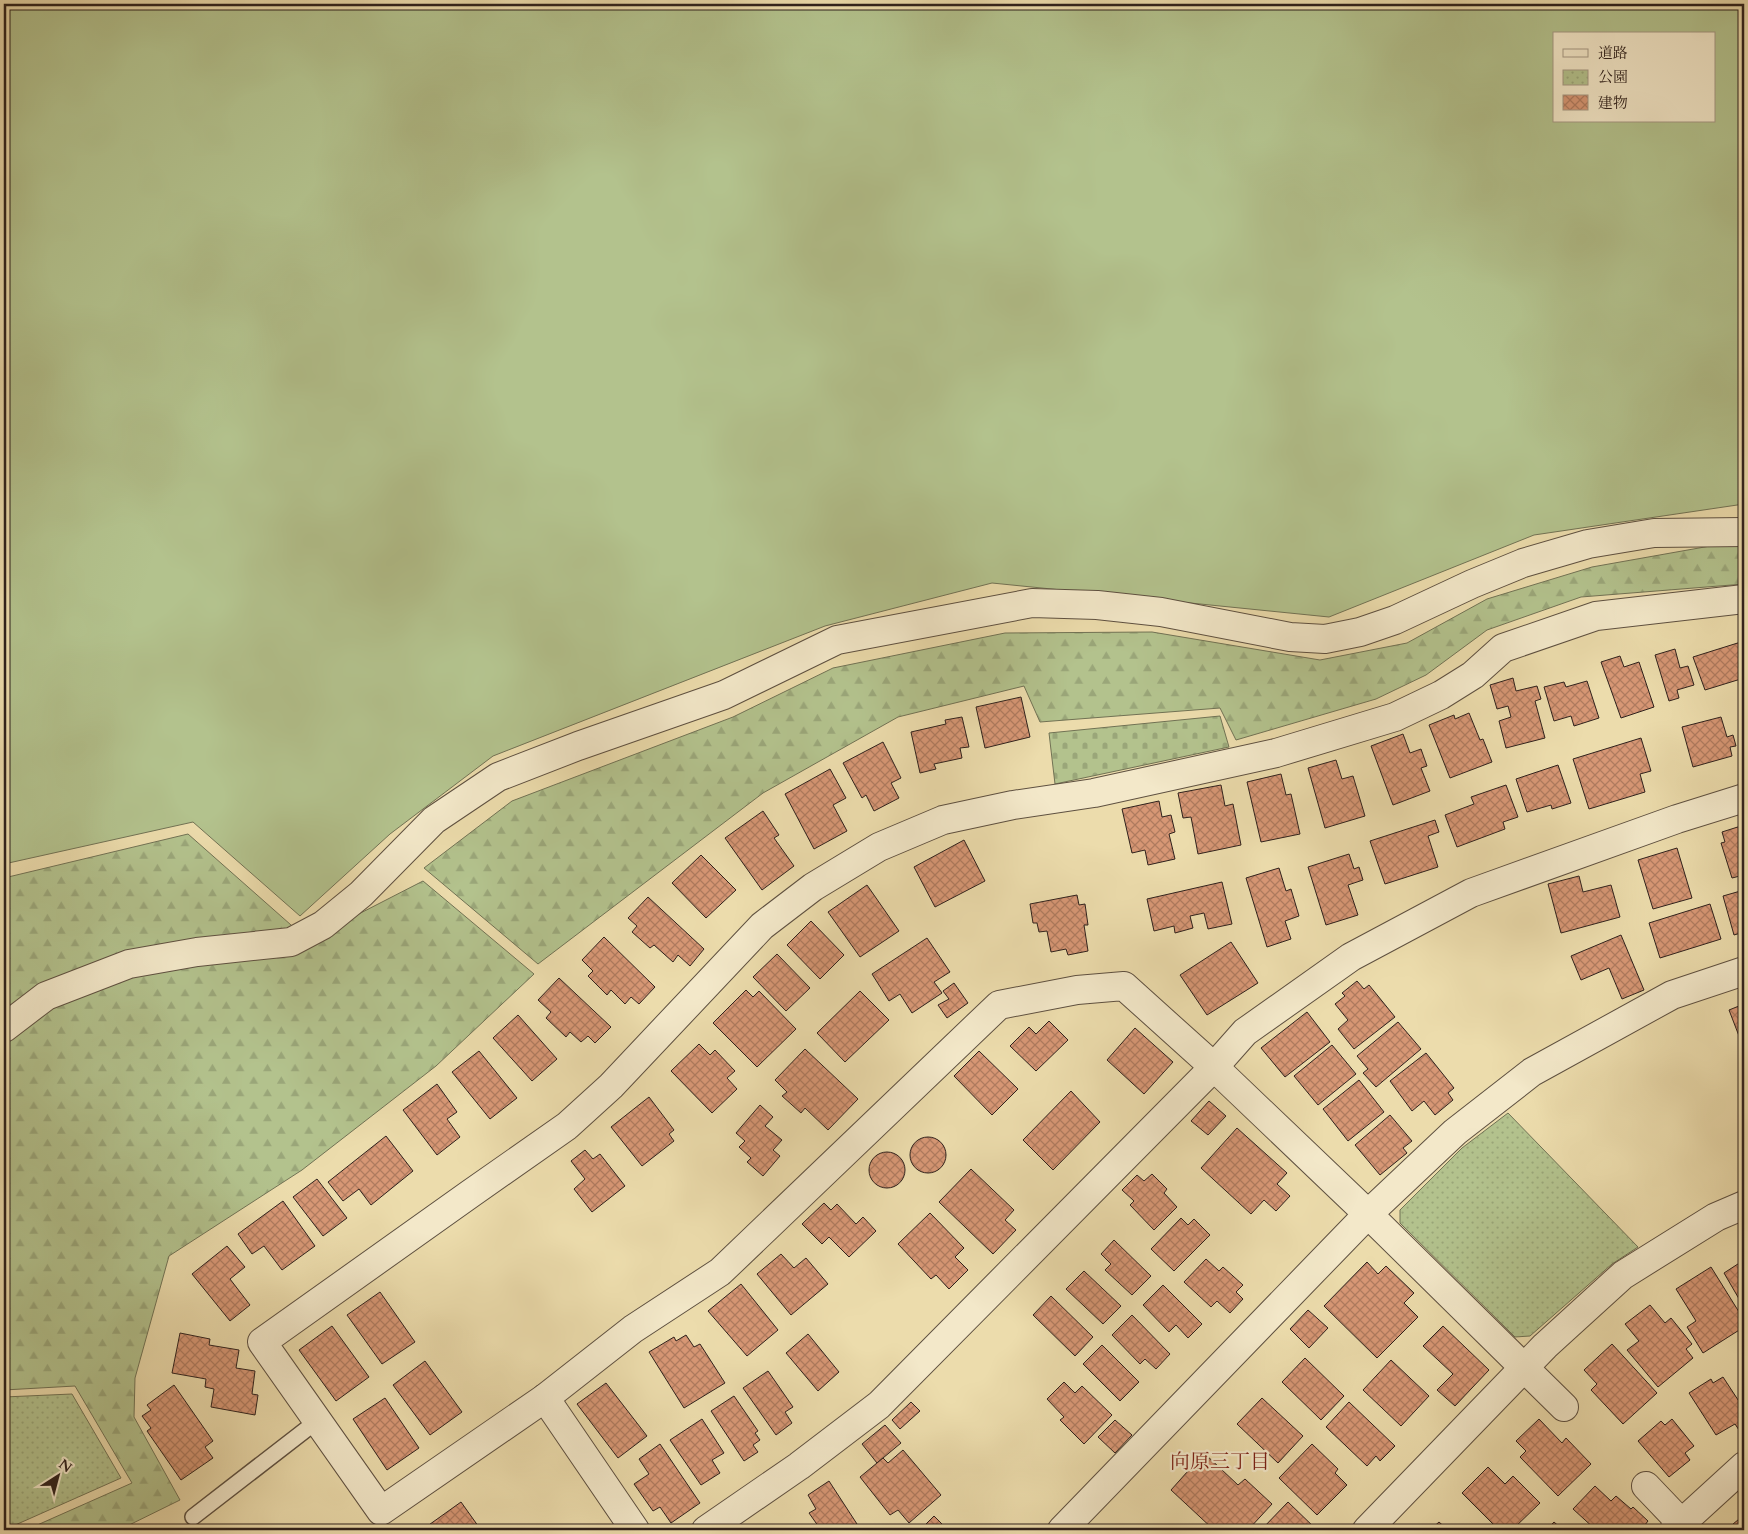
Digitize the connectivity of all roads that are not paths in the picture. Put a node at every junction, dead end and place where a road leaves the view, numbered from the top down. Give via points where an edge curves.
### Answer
1 (1744, 532) edge
2 (1744, 599) edge
3 (1744, 798) edge
4 (1744, 971) edge
5 (4, 1028) edge
6 (1214, 1066) junction
7 (1744, 1205) edge
8 (1368, 1214) junction
9 (1524, 1369) junction
10 (544, 1398) junction
11 (1564, 1407) dead end
12 (317, 1422) junction
13 (1744, 1466) edge
14 (1646, 1486) dead end
15 (193, 1517) dead end
16 (1681, 1528) edge
17 (635, 1530) edge
18 (706, 1530) edge
19 (1062, 1530) edge
20 (1367, 1530) edge

1 - 5 street via 1654,533 1588,544 1523,563 1395,620 1325,639 1290,637 1161,612 1097,604 1032,603 837,640 724,695 498,777 434,820 361,894 323,925 291,942 197,952 129,964 46,996
2 - 12 street via 1596,616 1502,648 1473,675 1395,717 1276,754 1094,793 943,820 879,847 813,887 762,926 611,1086 567,1126 262,1342
3 - 6 street via 1471,893 1350,957 1245,1032
4 - 8 street via 1672,994 1532,1072 1455,1132
6 - 8 street
6 - 10 street via 1124,986 1076,990 999,1005 720,1272 633,1329
6 - 18 street via 880,1405
7 - 9 street via 1716,1217 1623,1275
8 - 9 street
8 - 19 street
9 - 11 street
9 - 20 street
10 - 12 street via 381,1510
10 - 17 street
12 - 15 lane
13 - 16 street
14 - 16 street

